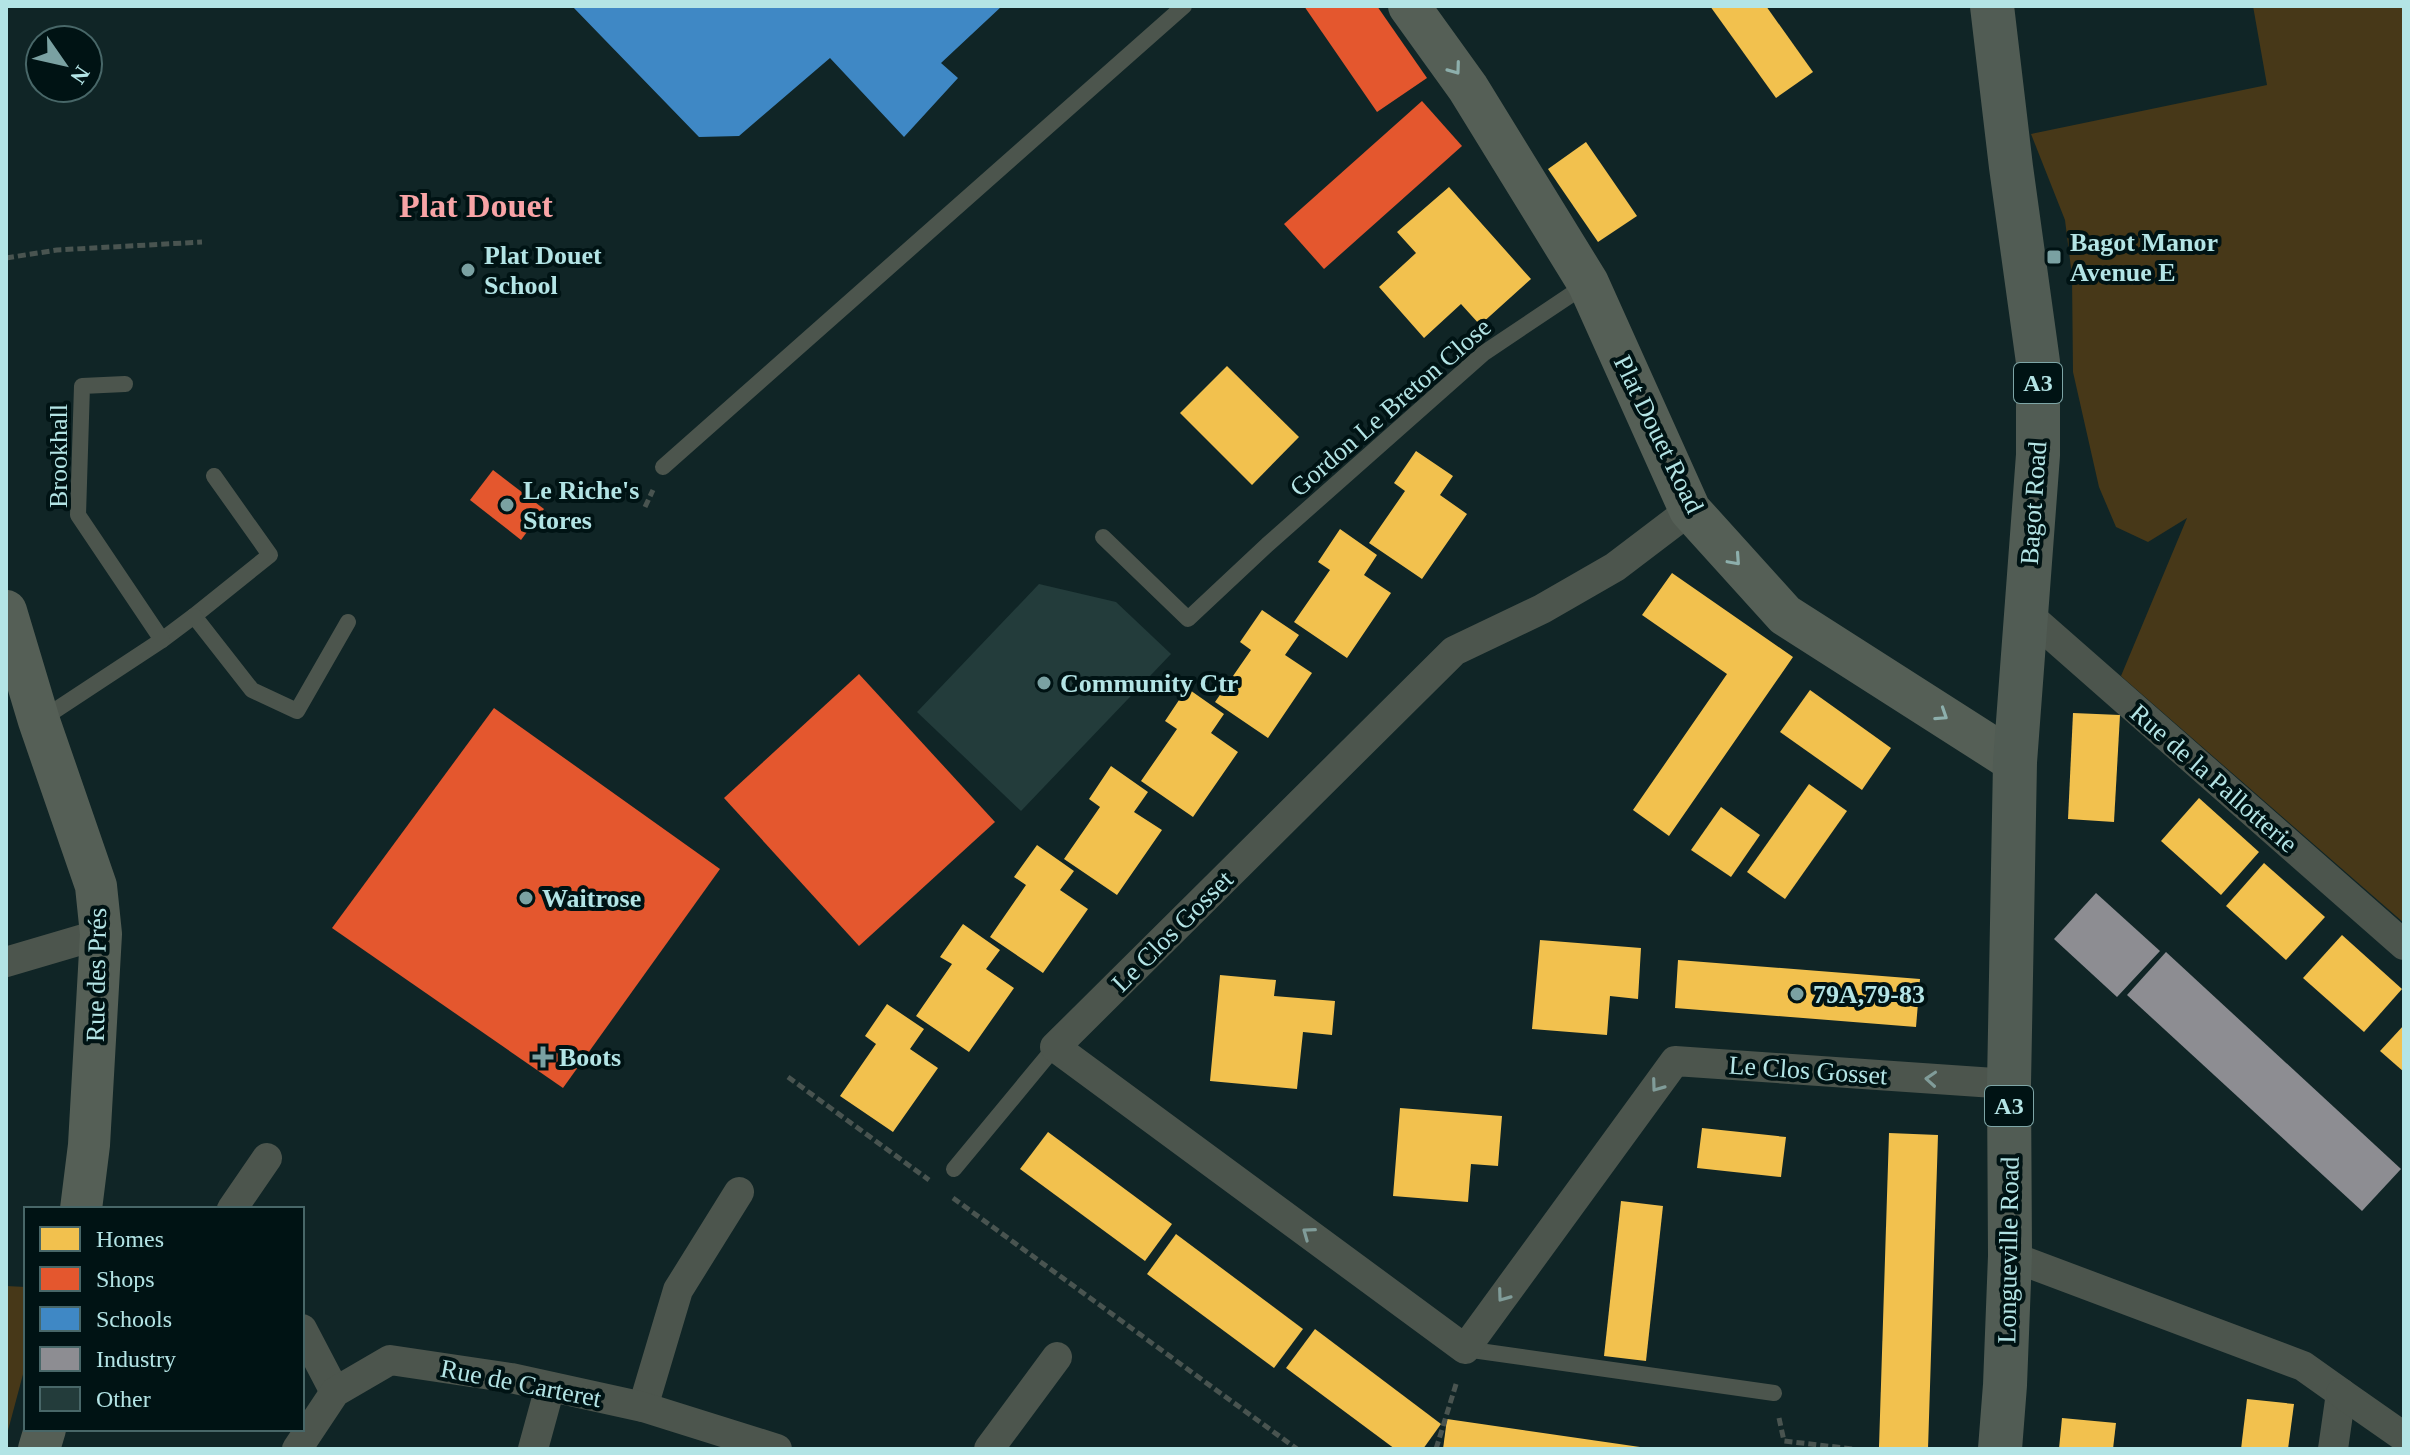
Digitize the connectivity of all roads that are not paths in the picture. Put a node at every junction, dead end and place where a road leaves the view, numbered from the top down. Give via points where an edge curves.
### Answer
1 (1184, 6) edge
2 (1409, 6) edge
3 (1992, 6) edge
4 (1588, 283) junction
5 (125, 384) dead end
6 (663, 467) dead end
7 (214, 476) dead end
8 (1690, 510) junction
9 (1103, 537) dead end
10 (6, 611) edge
11 (2025, 612) junction
12 (194, 616) junction
13 (348, 622) dead end
14 (162, 640) junction
15 (39, 721) junction
16 (2015, 762) junction
17 (101, 934) junction
18 (2404, 945) edge
19 (6, 962) edge
20 (1055, 1047) junction
21 (2009, 1084) junction
22 (267, 1158) dead end
23 (954, 1169) dead end
24 (739, 1192) dead end
25 (81, 1207) edge
26 (233, 1207) edge
27 (2010, 1256) junction
28 (304, 1333) edge
29 (1465, 1349) junction
30 (1057, 1357) dead end
31 (550, 1387) junction
32 (335, 1392) junction
33 (1774, 1393) road end
34 (2341, 1393) junction
35 (643, 1407) junction
36 (2404, 1437) edge
37 (297, 1449) edge
38 (533, 1449) edge
39 (777, 1449) edge
40 (989, 1449) edge
41 (2000, 1449) edge
42 (2333, 1449) edge

1 - 6 lane
2 -> 4 main road, Plat Douet Road via 1468,88
3 - 11 main road, Bagot Road / A3 via 2038,362 2038,455
4 - 8 main road, Plat Douet Road
4 - 9 lane, Gordon Le Breton Close via 1484,353 1188,619
5 - 14 lane, Brookhall via 82,386 78,515
7 - 12 lane via 270,555
8 -> 16 main road, Plat Douet Road via 1785,615
8 - 20 street, Le Clos Gosset via 1615,567 1454,651
10 - 15 main road, Rue des Prés
11 - 16 main road, Bagot Road / A3
11 - 18 street, Rue de la Pallotterie
12 - 13 lane via 252,690 297,711
12 - 14 lane
14 - 15 lane
15 - 17 main road, Rue des Prés via 96,886
16 - 21 main road, Longueville Road / A3
17 - 19 street
17 - 25 main road, Rue des Prés
20 - 23 lane
29 -> 20 street
21 - 27 main road, Longueville Road / A3
21 -> 29 street, Le Clos Gosset via 1675,1061
22 - 26 street
24 - 35 street via 678,1290
27 - 34 street via 2303,1366
27 - 41 main road, Longueville Road / A3
28 - 32 street
29 - 33 lane
30 - 40 street
31 - 32 street, Rue de Carteret via 390,1360
31 - 35 street, Rue de Carteret
31 - 38 street
32 - 37 street, Rue de Carteret
34 - 36 street
34 - 42 street
35 - 39 street, Rue de Carteret

